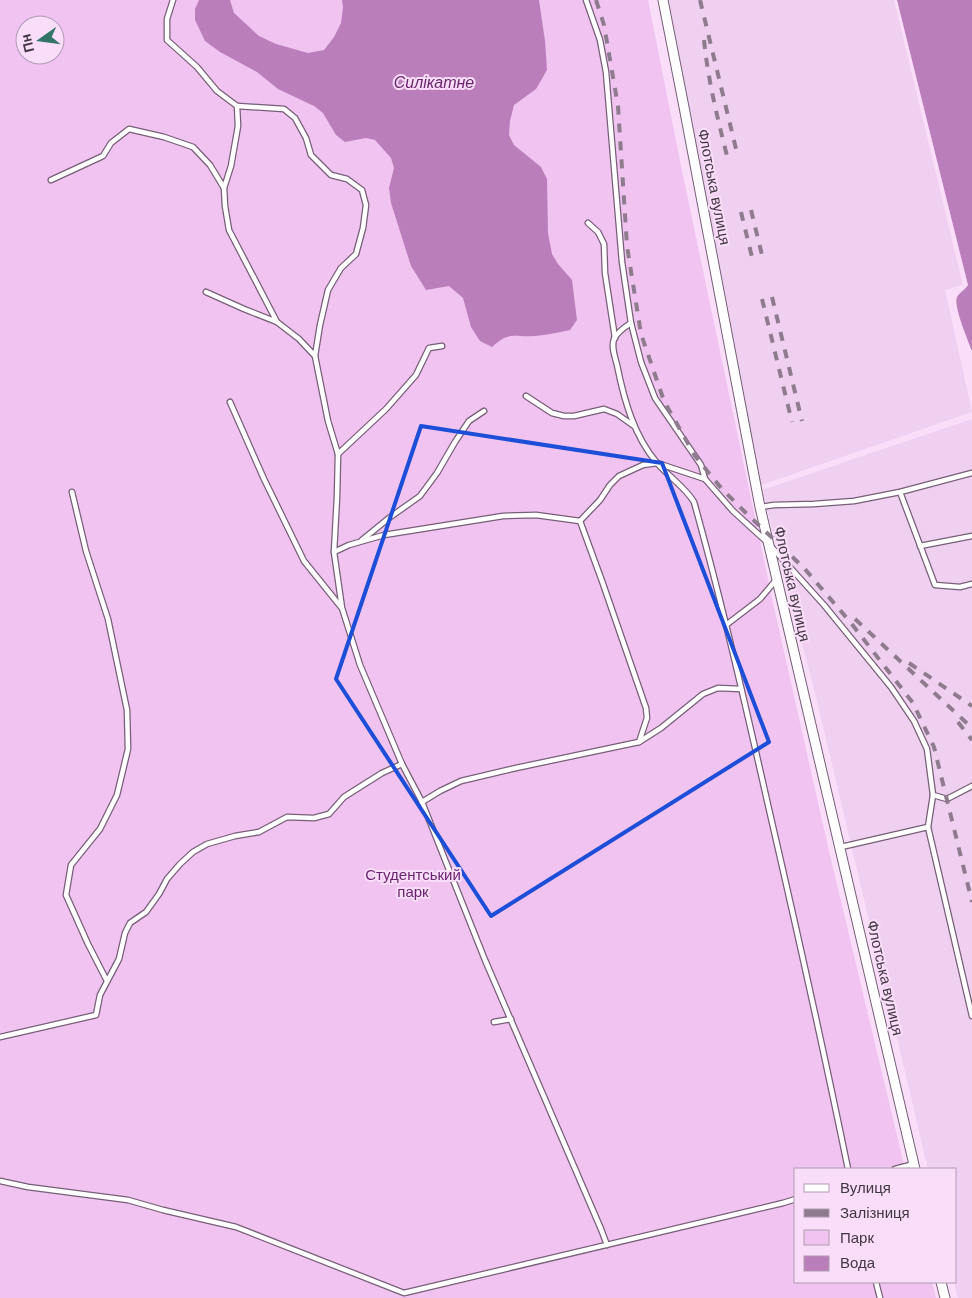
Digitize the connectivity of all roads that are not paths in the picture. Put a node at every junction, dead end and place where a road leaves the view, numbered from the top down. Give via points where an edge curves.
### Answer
1 (173, 0) edge
2 (586, 0) edge
3 (663, 0) edge
4 (238, 106) junction
5 (51, 180) dead end
6 (224, 188) junction
7 (588, 223) dead end
8 (206, 292) dead end
9 (277, 322) junction
10 (631, 323) junction
11 (614, 338) junction
12 (442, 346) dead end
13 (315, 356) junction
14 (526, 396) dead end
15 (230, 402) dead end
16 (484, 411) dead end
17 (635, 427) junction
18 (338, 454) junction
19 (657, 463) junction
20 (972, 474) edge
21 (705, 479) junction
22 (72, 492) dead end
23 (900, 492) junction
24 (760, 507) junction
25 (580, 521) junction
26 (972, 536) edge
27 (359, 542) junction
28 (768, 543) junction
29 (920, 546) junction
30 (334, 552) junction
31 (777, 579) junction
32 (972, 584) edge
33 (342, 608) junction
34 (726, 624) junction
35 (741, 689) junction
36 (639, 742) junction
37 (402, 764) junction
38 (972, 786) edge
39 (933, 795) junction
40 (422, 802) junction
41 (928, 826) junction
42 (840, 847) junction
43 (107, 981) junction
44 (972, 1016) edge
45 (511, 1019) junction
46 (494, 1022) dead end
47 (0, 1037) edge
48 (914, 1167) edge
49 (848, 1168) edge
50 (0, 1182) edge
51 (794, 1200) edge
52 (607, 1245) junction
53 (876, 1283) edge
54 (941, 1283) edge
55 (880, 1298) edge
56 (945, 1298) edge

1 - 4 lane via 167,19 167,40 198,67 217,91
2 - 10 lane via 600,40 606,72 622,262
3 - 24 street, Флотська вулиця
4 - 6 lane via 238,126
4 - 13 lane via 284,109 296,118 311,155 330,175 348,179 362,190 366,205 356,254 328,290
5 - 6 lane via 103,156 111,143 128,130 164,137 193,148 210,165
6 - 9 lane via 229,230
7 - 11 lane via 604,244
8 - 9 lane
9 - 13 lane
10 - 11 lane
10 - 21 lane via 655,398 701,465
11 - 17 lane via 619,377
12 - 18 lane via 429,348 416,375 386,409
13 - 18 lane
14 - 17 lane via 564,416 604,409
15 - 33 lane via 304,561
16 - 27 lane via 469,421 420,496
17 - 19 lane
18 - 30 lane
19 - 21 lane
19 - 25 lane via 643,465 619,476
19 - 34 lane via 690,494 694,502
20 - 23 lane
21 - 28 lane
22 - 43 lane via 86,551 108,619 127,710 128,750 117,795 100,830 71,865 66,895
23 - 24 lane via 854,501
23 - 29 lane
24 - 28 street, Флотська вулиця
25 - 27 lane via 536,515 503,516
25 - 36 lane via 646,708 647,718
26 - 29 lane
27 - 30 lane
28 - 31 street, Флотська вулиця
28 - 39 lane via 824,605 891,687 914,721 927,749
29 - 32 lane via 934,585 960,587
30 - 33 lane
31 - 34 lane via 760,599
31 - 42 street, Флотська вулиця
33 - 37 lane via 360,665
34 - 35 lane
35 - 36 lane via 718,688 703,694
35 - 49 lane via 811,991
36 - 40 lane via 461,781
37 - 40 lane
37 - 43 lane via 344,797 329,814 314,818 287,817 259,832 207,844 193,852 167,879 146,912 130,922 119,959
38 - 39 lane via 947,799
39 - 41 lane
40 - 45 lane
41 - 42 lane
41 - 44 lane
42 - 48 street, Флотська вулиця
43 - 47 lane via 96,1015
45 - 46 lane
45 - 52 lane
50 - 52 lane via 128,1200 236,1227 404,1292
51 - 52 lane
53 - 55 lane
54 - 56 street

